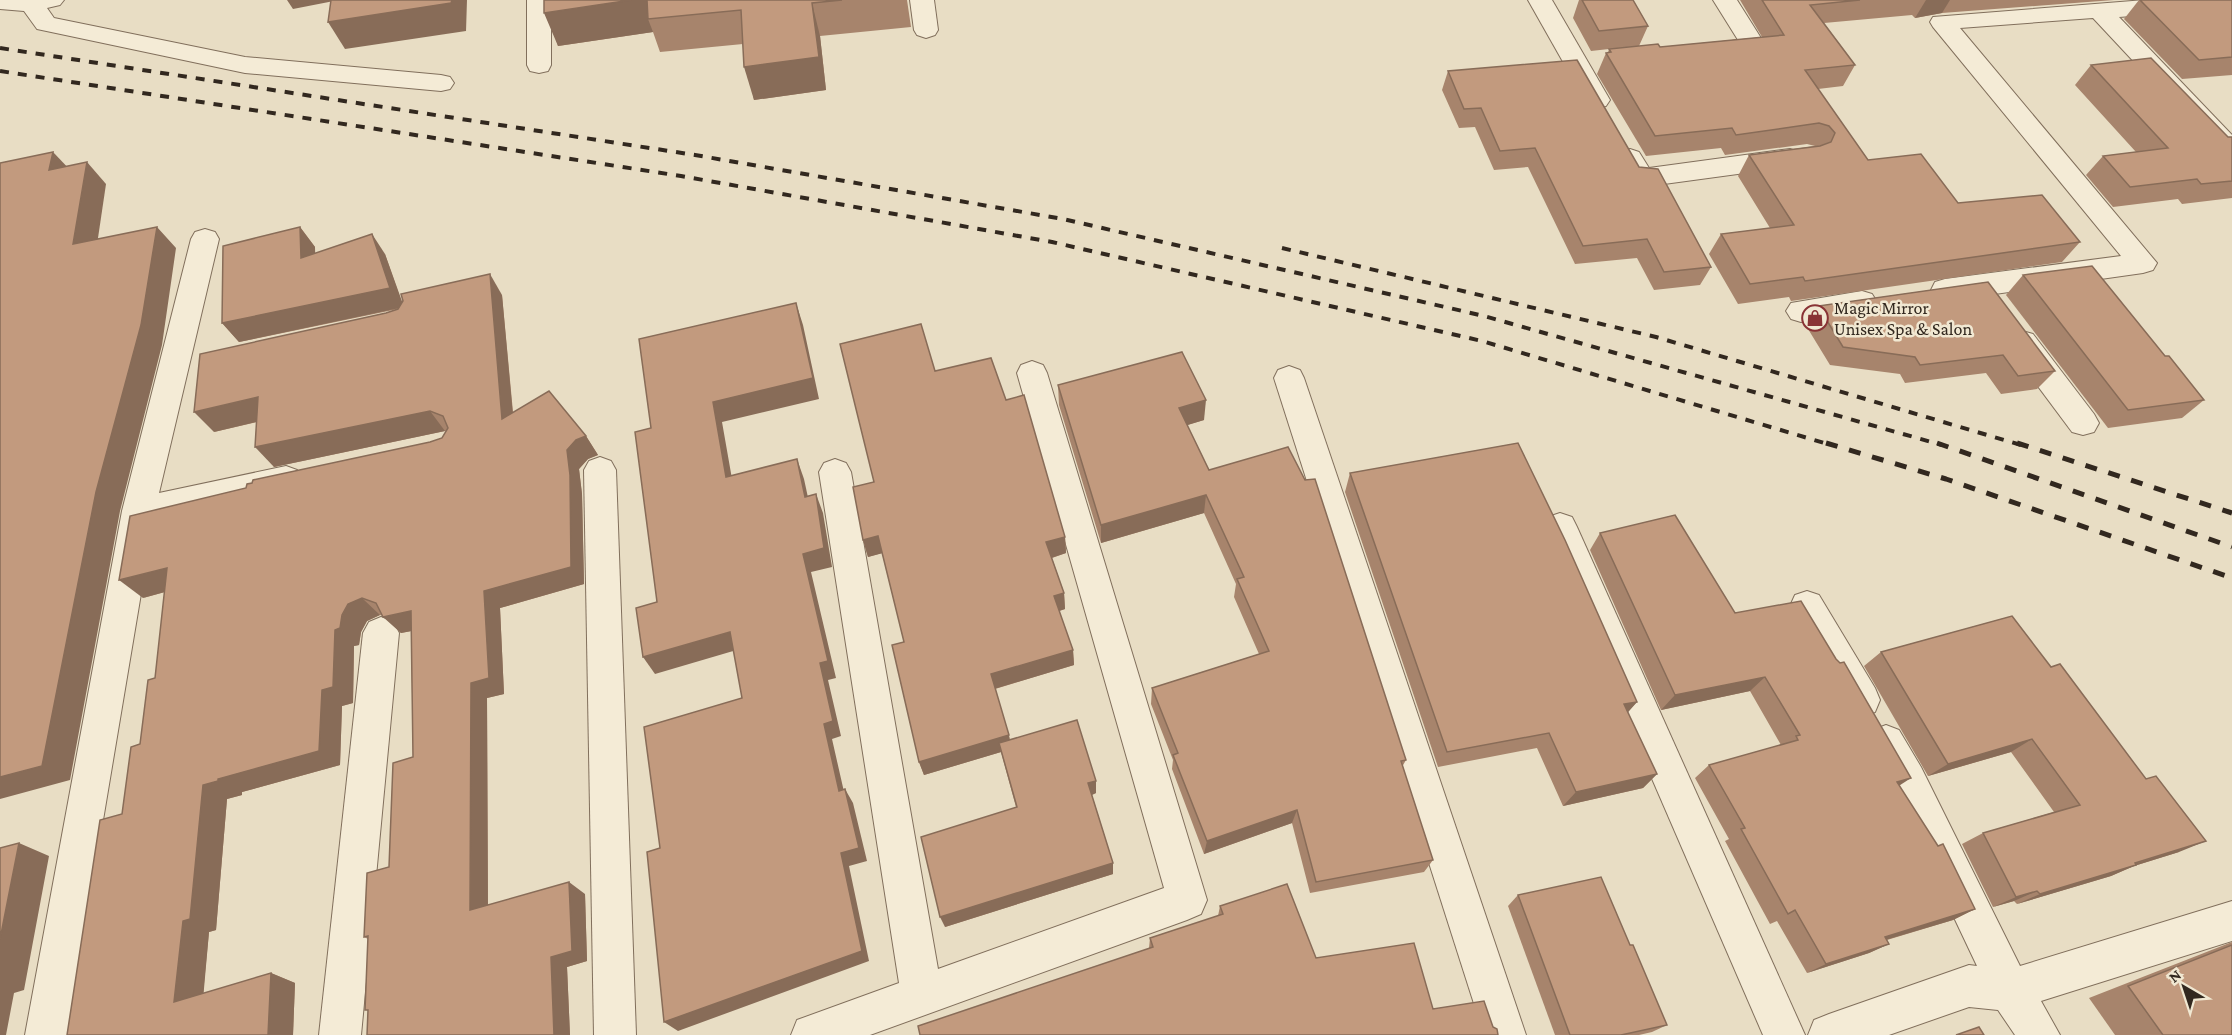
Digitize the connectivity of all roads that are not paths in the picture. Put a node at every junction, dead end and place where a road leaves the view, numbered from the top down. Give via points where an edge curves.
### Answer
1 (539, 0) edge
2 (922, 0) edge
3 (1540, 0) edge
4 (1725, 0) edge
5 (2232, 1) edge
6 (0, 2) edge
7 (43, 2) edge
8 (2098, 10) junction
9 (926, 30) dead end
10 (1695, 52) edge
11 (539, 65) dead end
12 (441, 83) dead end
13 (2232, 151) edge
14 (1807, 155) edge
15 (205, 239) dead end
16 (1980, 286) junction
17 (1924, 293) edge
18 (1890, 298) edge
19 (1801, 311) dead end
20 (207, 362) edge
21 (173, 370) junction
22 (1032, 373) dead end
23 (1289, 378) dead end
24 (2083, 423) dead end
25 (600, 470) dead end
26 (320, 472) edge
27 (835, 472) dead end
28 (138, 511) junction
29 (1560, 527) edge
30 (1807, 606) edge
31 (381, 633) edge
32 (2232, 921) edge
33 (2010, 990) junction
34 (922, 995) junction
35 (46, 1035) edge
36 (340, 1035) edge
37 (615, 1035) edge
38 (812, 1035) edge
39 (1505, 1035) edge
40 (1785, 1035) edge
41 (1829, 1035) edge
42 (2039, 1035) edge

1 - 11 street
2 - 9 street
3 - 14 street via 1588,62 1614,130 1642,178
4 - 10 street via 1754,46
5 - 8 street
6 - 7 street
7 - 12 street via 46,24 245,65
8 - 13 street
8 - 16 street via 1942,22 2143,263
15 - 21 street
16 - 17 street
16 - 24 street
18 - 19 street
20 - 21 street
21 - 28 street
22 - 34 street via 1188,900
23 - 39 street
25 - 37 street
26 - 28 street
27 - 34 street
28 - 35 street
29 - 40 street
30 - 33 street via 1908,780
31 - 36 street
32 - 33 street
33 - 41 street via 1969,986
33 - 42 street
34 - 38 street

